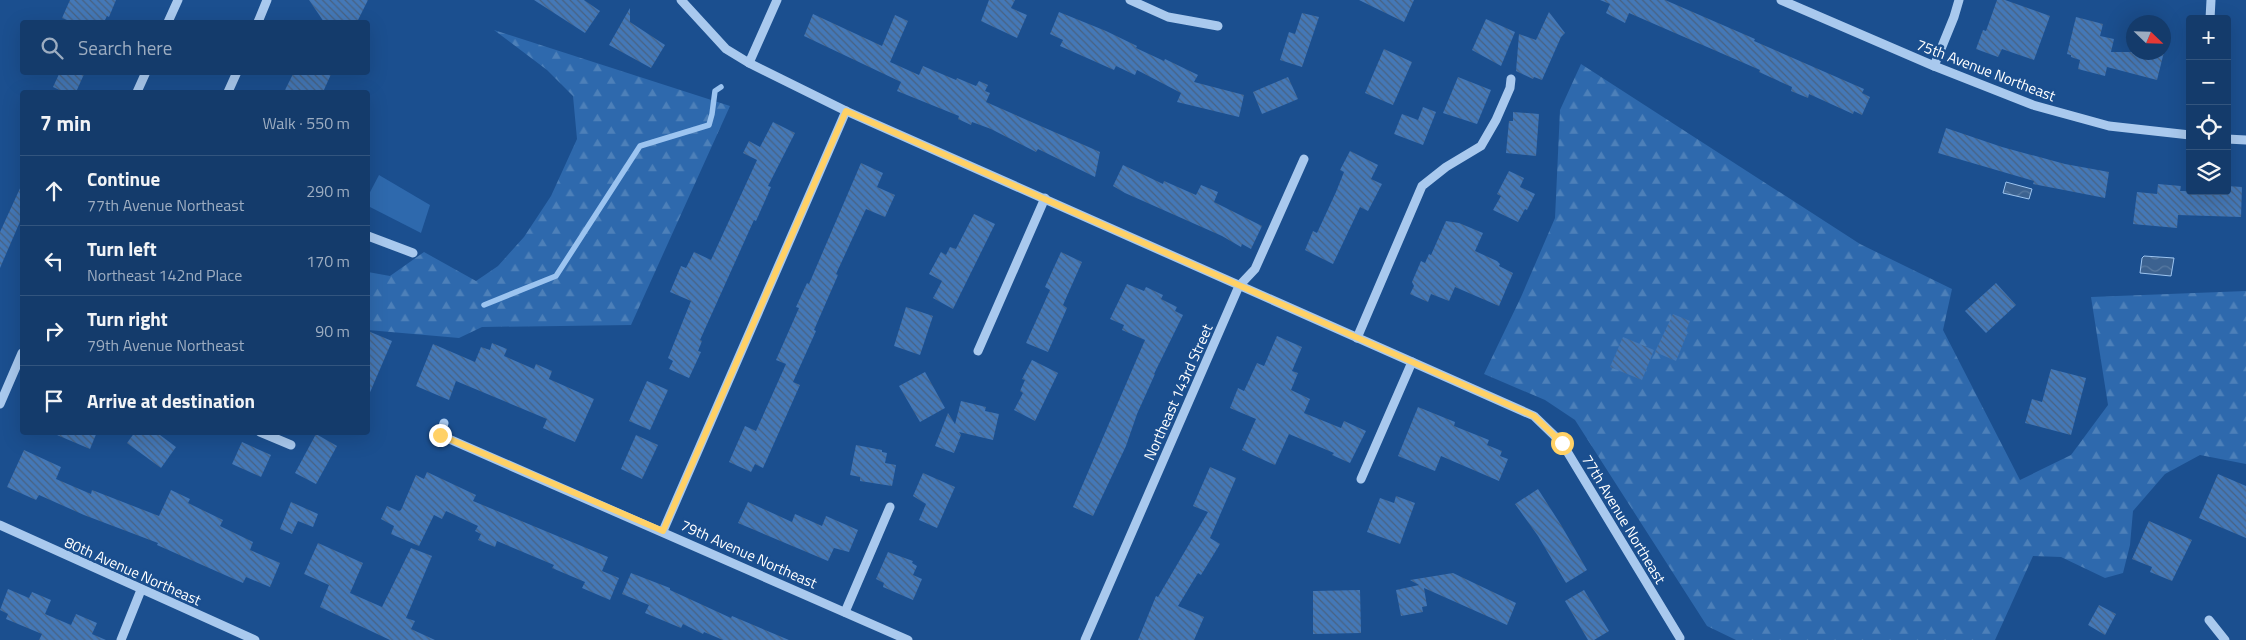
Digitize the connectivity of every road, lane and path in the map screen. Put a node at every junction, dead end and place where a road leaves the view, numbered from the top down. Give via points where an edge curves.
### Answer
1 (178, 0) edge
2 (267, 0) edge
3 (681, 0) edge
4 (777, 0) edge
5 (1130, 0) edge
6 (1780, 0) edge
7 (1959, 0) edge
8 (2211, 0) edge
9 (2210, 15) edge
10 (169, 20) edge
11 (259, 20) edge
12 (1218, 26) dead end
13 (749, 62) junction
14 (1934, 66) junction
15 (145, 75) edge
16 (236, 75) edge
17 (1511, 79) dead end
18 (138, 90) edge
19 (229, 90) edge
20 (846, 111) junction
21 (2186, 135) edge
22 (2231, 139) edge
23 (2246, 140) edge
24 (1304, 160) dead end
25 (1045, 198) junction
26 (370, 237) edge
27 (413, 253) dead end
28 (1239, 286) junction
29 (1357, 338) junction
30 (978, 351) dead end
31 (20, 358) edge
32 (1412, 362) junction
33 (0, 404) edge
34 (444, 423) dead end
35 (267, 435) edge
36 (291, 445) dead end
37 (1361, 479) dead end
38 (890, 507) dead end
39 (0, 525) edge
40 (663, 531) junction
41 (141, 590) junction
42 (846, 612) junction
43 (2209, 620) dead end
44 (1681, 639) edge
45 (121, 640) edge
46 (255, 640) edge
47 (908, 640) edge
48 (1085, 640) edge
49 (2225, 640) edge

1 - 10 street
2 - 11 street
3 - 13 street, 77th Avenue Northeast via 726,49
4 - 13 street
5 - 12 street via 1168,16
6 - 14 street, 75th Avenue Northeast
7 - 14 street
8 - 9 street
13 - 20 street, 77th Avenue Northeast
14 - 21 street, 75th Avenue Northeast via 2033,105 2109,126
15 - 18 street
16 - 19 street
17 - 29 street via 1496,120 1481,146 1422,186
20 - 25 street, 77th Avenue Northeast
20 - 40 street
22 - 23 street
24 - 28 street, Northeast 143rd Street via 1255,269
25 - 28 street, 77th Avenue Northeast
25 - 30 street
26 - 27 street
28 - 29 street, 77th Avenue Northeast
28 - 48 street, Northeast 143rd Street
29 - 32 street, 77th Avenue Northeast
31 - 33 street
32 - 37 street
32 - 44 street, 77th Avenue Northeast via 1534,416 1548,428 1562,443
34 - 40 street, 79th Avenue Northeast via 440,435
35 - 36 street
38 - 42 street
39 - 41 street, 80th Avenue Northeast
40 - 42 street, 79th Avenue Northeast
41 - 45 street
41 - 46 street, 80th Avenue Northeast
42 - 47 street, 79th Avenue Northeast
43 - 49 street

